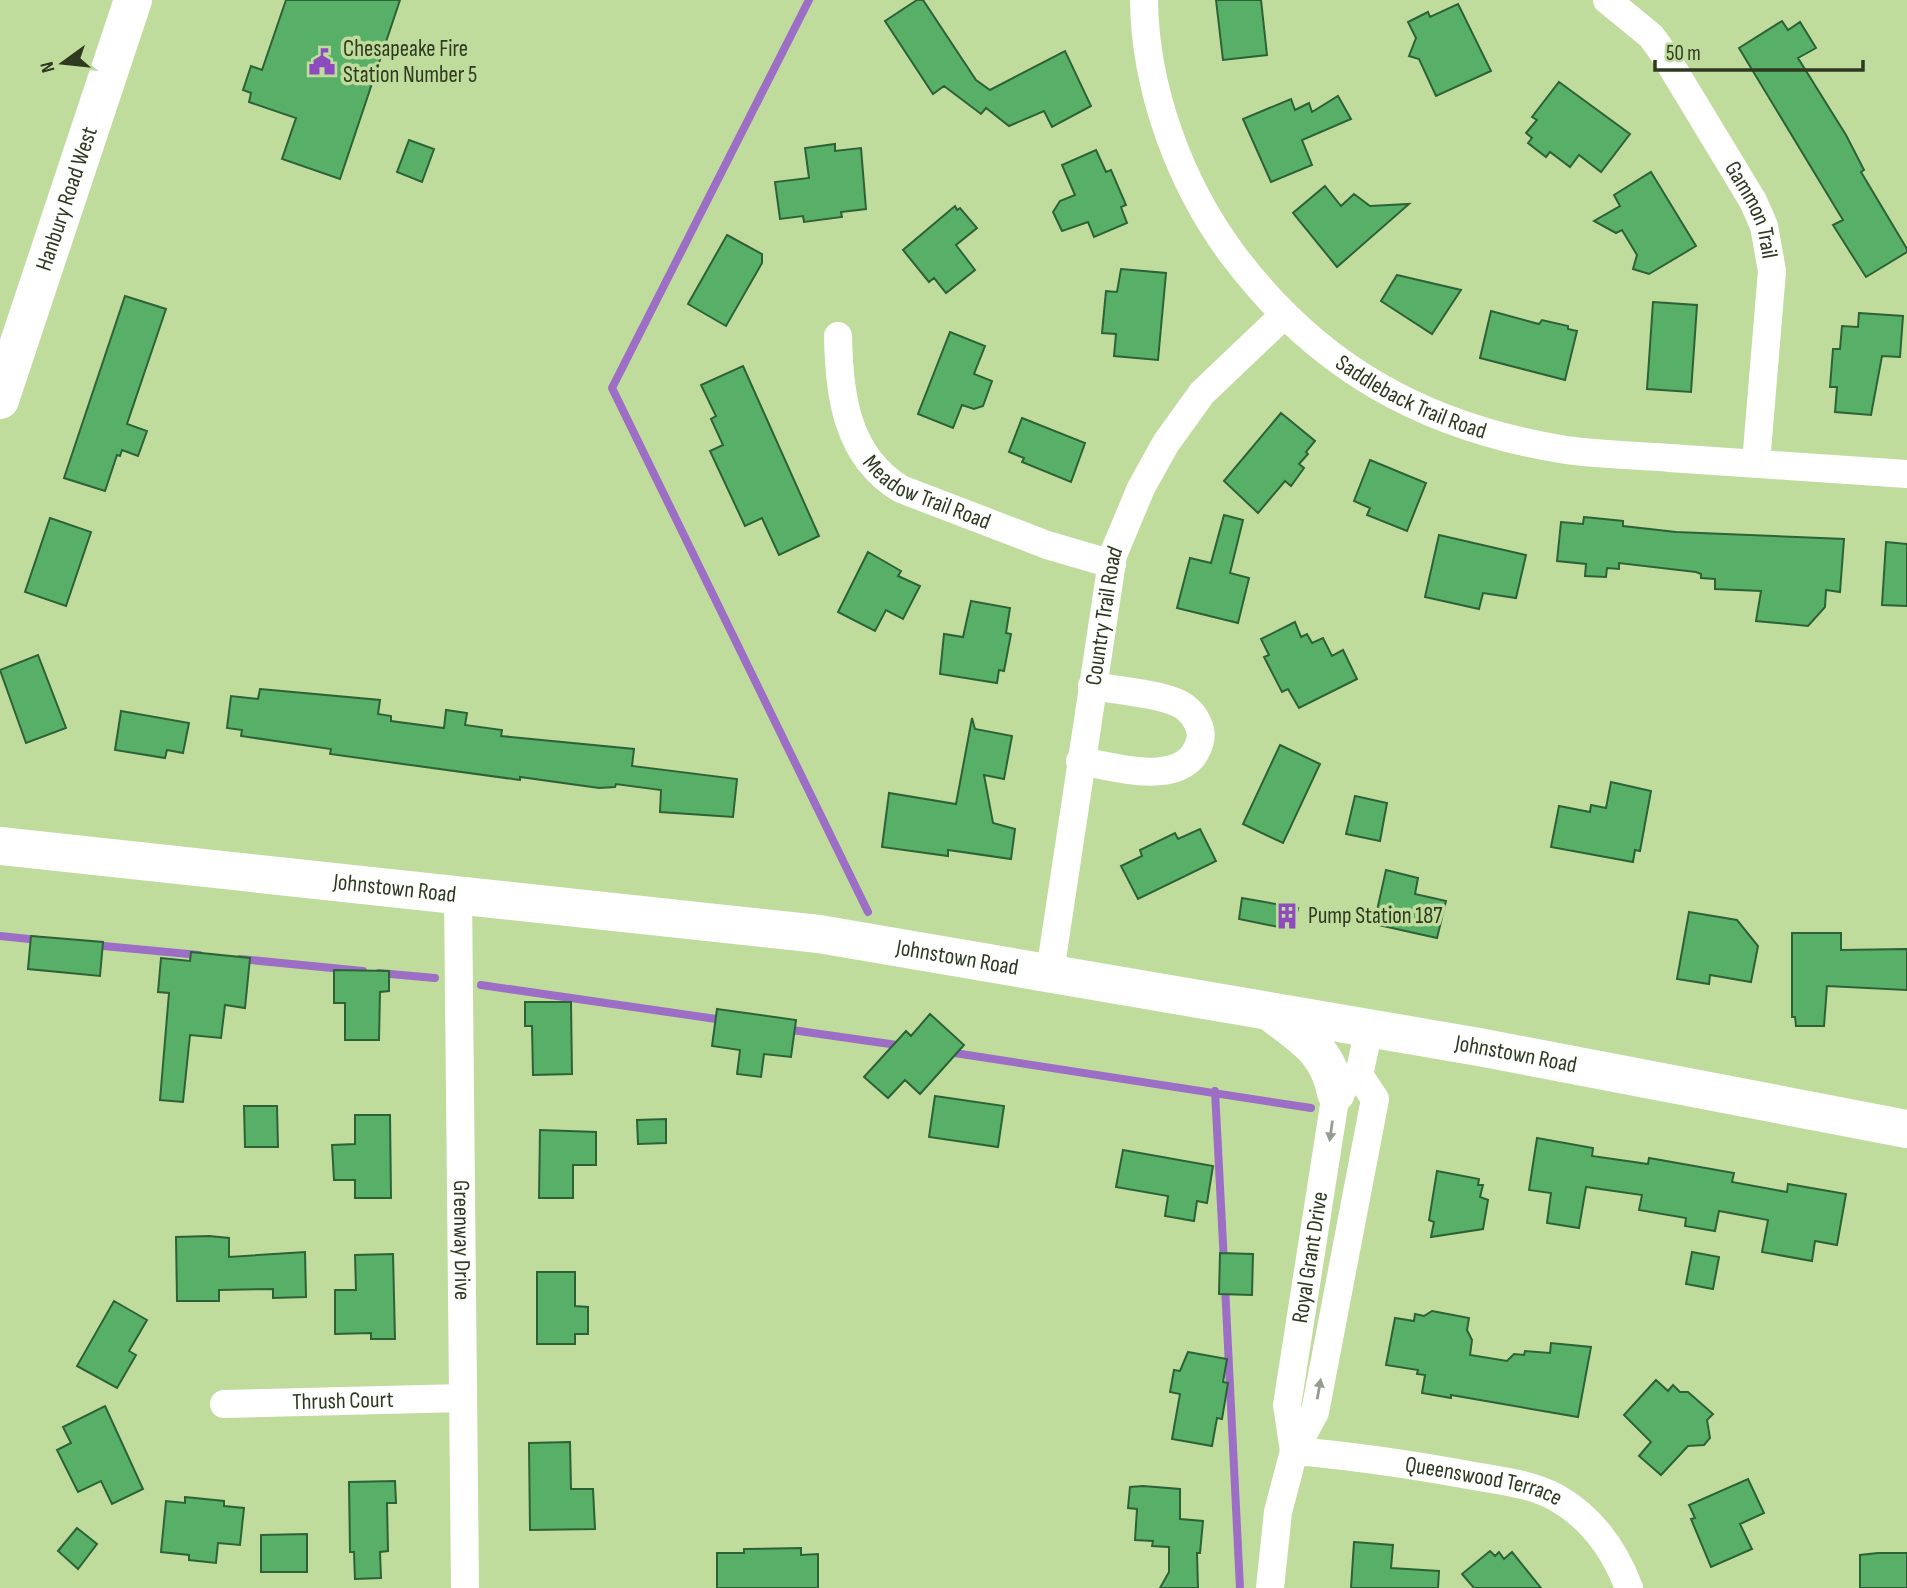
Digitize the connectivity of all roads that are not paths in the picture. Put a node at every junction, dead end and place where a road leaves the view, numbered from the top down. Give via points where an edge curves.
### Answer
1 (133, 0) edge
2 (1144, 0) edge
3 (1607, 0) edge
4 (1284, 315) junction
5 (838, 336) dead end
6 (0, 400) edge
7 (1756, 463) junction
8 (1907, 474) edge
9 (1112, 564) junction
10 (1092, 686) junction
11 (1080, 761) junction
12 (0, 846) edge
13 (458, 894) junction
14 (1050, 972) junction
15 (1268, 1011) junction
16 (1369, 1029) junction
17 (1348, 1084) junction
18 (1907, 1129) edge
19 (463, 1398) junction
20 (224, 1404) dead end
21 (1293, 1451) junction
22 (465, 1588) edge
23 (1270, 1588) edge
24 (1629, 1588) edge

1 - 6 main road, Hanbury Road West
2 - 4 street, Saddleback Trail Road via 1148,51 1159,101 1195,195 1226,246
3 - 7 street, Gammon Trail via 1651,36 1664,54 1764,226 1772,300
4 - 7 street, Saddleback Trail Road via 1308,339 1381,389 1465,427 1562,449
4 - 9 street, Country Trail Road via 1202,393 1166,443 1141,488
5 - 9 street, Meadow Trail Road via 839,384 846,415 867,460 885,479 1047,545
7 - 8 street, Saddleback Trail Road
9 - 10 street, Country Trail Road
10 - 11 street, Country Trail Road
10 - 11 street via 1185,706 1199,723 1201,738 1194,755 1182,766 1161,771
11 - 14 street, Country Trail Road
12 - 13 main road, Johnstown Road
13 - 14 main road, Johnstown Road via 819,934
13 - 19 street, Greenway Drive
14 - 15 main road, Johnstown Road
15 - 16 main road, Johnstown Road
15 - 17 main road via 1312,1044
16 - 17 street, Royal Grant Drive
16 - 18 main road, Johnstown Road
17 -> 21 street, Royal Grant Drive via 1287,1405
21 -> 17 street, Royal Grant Drive via 1315,1412 1375,1099
19 - 20 street, Thrush Court
19 - 22 street, Greenway Drive
21 - 23 street, Royal Grant Drive via 1278,1512
21 - 24 street, Queenswood Terrace via 1382,1459 1531,1486 1568,1505 1601,1535

